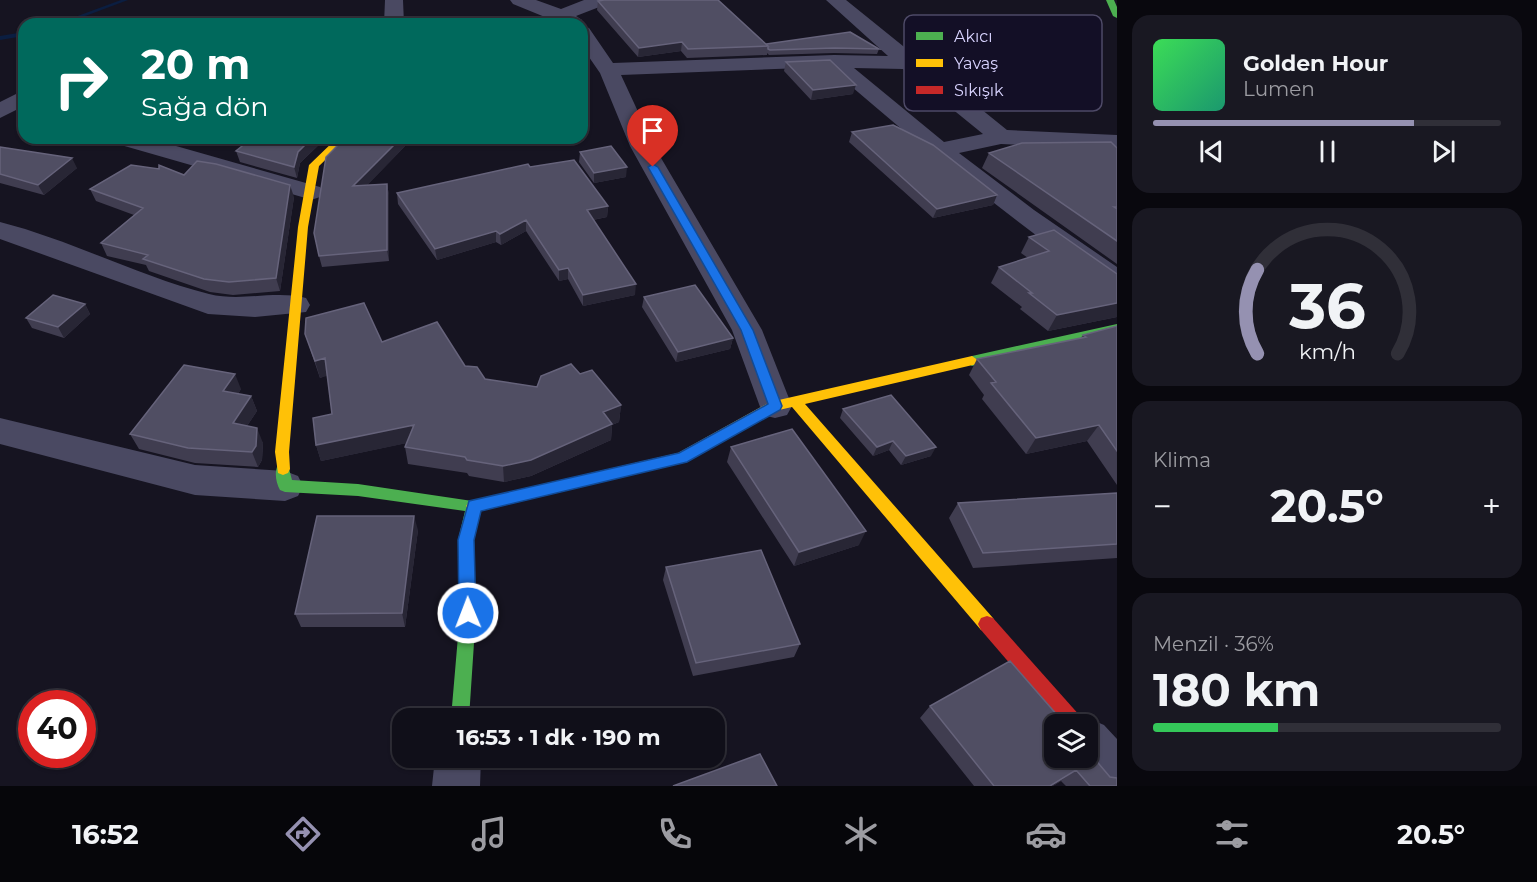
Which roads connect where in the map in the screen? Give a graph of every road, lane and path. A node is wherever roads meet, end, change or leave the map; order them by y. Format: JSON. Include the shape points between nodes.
{"nodes":[{"id":1,"x":394,"y":0,"type":"edge"},
{"id":2,"x":519,"y":0,"type":"edge"},
{"id":3,"x":601,"y":0,"type":"edge"},
{"id":4,"x":836,"y":0,"type":"edge"},
{"id":5,"x":1110,"y":0,"type":"edge"},
{"id":6,"x":1117,"y":16,"type":"edge"},
{"id":7,"x":394,"y":18,"type":"edge"},
{"id":8,"x":563,"y":18,"type":"edge"},
{"id":9,"x":571,"y":18,"type":"edge"},
{"id":10,"x":588,"y":41,"type":"edge"},
{"id":11,"x":904,"y":59,"type":"edge"},
{"id":12,"x":834,"y":62,"type":"junction"},
{"id":13,"x":904,"y":63,"type":"edge"},
{"id":14,"x":607,"y":69,"type":"junction"},
{"id":15,"x":18,"y":100,"type":"edge"},
{"id":16,"x":0,"y":111,"type":"edge"},
{"id":17,"x":969,"y":111,"type":"edge"},
{"id":18,"x":0,"y":119,"type":"edge"},
{"id":19,"x":18,"y":122,"type":"edge"},
{"id":20,"x":1001,"y":137,"type":"junction"},
{"id":21,"x":1117,"y":142,"type":"edge"},
{"id":22,"x":147,"y":144,"type":"edge"},
{"id":23,"x":337,"y":144,"type":"edge"},
{"id":24,"x":941,"y":150,"type":"junction"},
{"id":25,"x":311,"y":192,"type":"junction"},
{"id":26,"x":0,"y":230,"type":"edge"},
{"id":27,"x":1117,"y":281,"type":"edge"},
{"id":28,"x":295,"y":305,"type":"junction"},
{"id":29,"x":1117,"y":328,"type":"edge"},
{"id":30,"x":786,"y":404,"type":"junction"},
{"id":31,"x":0,"y":431,"type":"edge"},
{"id":32,"x":285,"y":486,"type":"junction"},
{"id":33,"x":474,"y":506,"type":"junction"},
{"id":34,"x":461,"y":708,"type":"edge"},
{"id":35,"x":1065,"y":714,"type":"edge"},
{"id":36,"x":1098,"y":753,"type":"edge"},
{"id":37,"x":457,"y":768,"type":"edge"},
{"id":38,"x":1117,"y":775,"type":"edge"},
{"id":39,"x":456,"y":786,"type":"edge"}],
"edges":[{"from":1,"to":7,"type":"street"},
{"from":2,"to":8,"type":"street"},
{"from":3,"to":9,"type":"street"},
{"from":4,"to":11,"type":"street"},
{"from":5,"to":6,"type":"street"},
{"from":10,"to":14,"type":"street"},
{"from":12,"to":13,"type":"street"},
{"from":12,"to":14,"type":"street"},
{"from":12,"to":24,"type":"street"},
{"from":14,"to":30,"type":"street","via":[[648,157]]},
{"from":15,"to":16,"type":"street"},
{"from":17,"to":20,"type":"street"},
{"from":18,"to":19,"type":"street"},
{"from":20,"to":21,"type":"street"},
{"from":20,"to":24,"type":"street"},
{"from":22,"to":25,"type":"street"},
{"from":23,"to":25,"type":"street","via":[[314,165]]},
{"from":24,"to":27,"type":"street"},
{"from":25,"to":28,"type":"street","via":[[303,227]]},
{"from":26,"to":28,"type":"street","via":[[208,304]]},
{"from":28,"to":32,"type":"street","via":[[282,452]]},
{"from":29,"to":30,"type":"street"},
{"from":30,"to":33,"type":"street","via":[[682,458]]},
{"from":30,"to":35,"type":"street"},
{"from":31,"to":32,"type":"street","via":[[195,480]]},
{"from":32,"to":33,"type":"street","via":[[358,490]]},
{"from":33,"to":34,"type":"street","via":[[466,540],[468,613]]},
{"from":36,"to":38,"type":"street"},
{"from":37,"to":39,"type":"street"}]}
